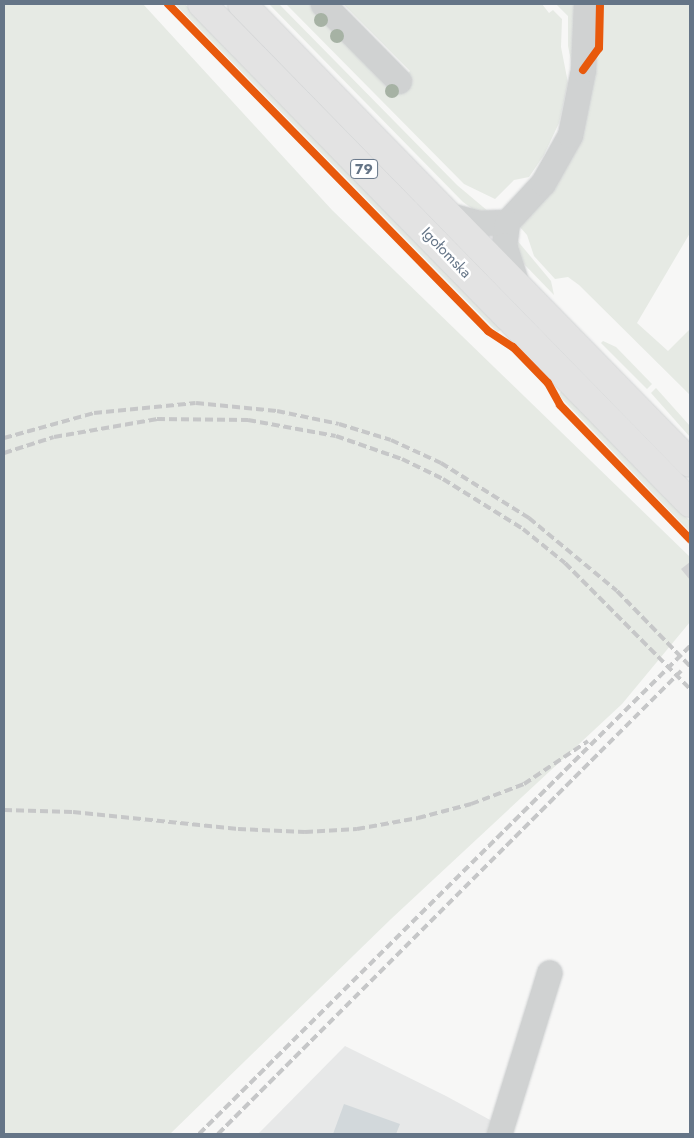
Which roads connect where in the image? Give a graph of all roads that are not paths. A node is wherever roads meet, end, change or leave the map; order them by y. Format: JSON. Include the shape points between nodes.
{"nodes":[{"id":1,"x":202,"y":4,"type":"edge"},
{"id":2,"x":242,"y":4,"type":"edge"},
{"id":3,"x":323,"y":4,"type":"edge"},
{"id":4,"x":586,"y":4,"type":"edge"},
{"id":5,"x":399,"y":81,"type":"dead end"},
{"id":6,"x":449,"y":215,"type":"junction"},
{"id":7,"x":508,"y":222,"type":"junction"},
{"id":8,"x":516,"y":283,"type":"junction"},
{"id":9,"x":690,"y":463,"type":"edge"},
{"id":10,"x":690,"y":503,"type":"edge"},
{"id":11,"x":549,"y":973,"type":"dead end"},
{"id":12,"x":500,"y":1134,"type":"edge"}],
"edges":[{"from":1,"to":10,"type":"main road","name":"Igołomska","number":"79"},
{"from":2,"to":6,"type":"main road","name":"Igołomska","number":"79"},
{"from":3,"to":5,"type":"lane"},
{"from":4,"to":7,"type":"lane","via":[[583,70],[570,135],[543,183]]},
{"from":6,"to":7,"type":"lane","via":[[478,223]]},
{"from":6,"to":8,"type":"main road","name":"Igołomska","number":"79"},
{"from":7,"to":8,"type":"lane","via":[[504,245]]},
{"from":8,"to":9,"type":"main road","name":"Igołomska","number":"79"},
{"from":11,"to":12,"type":"lane"}]}
